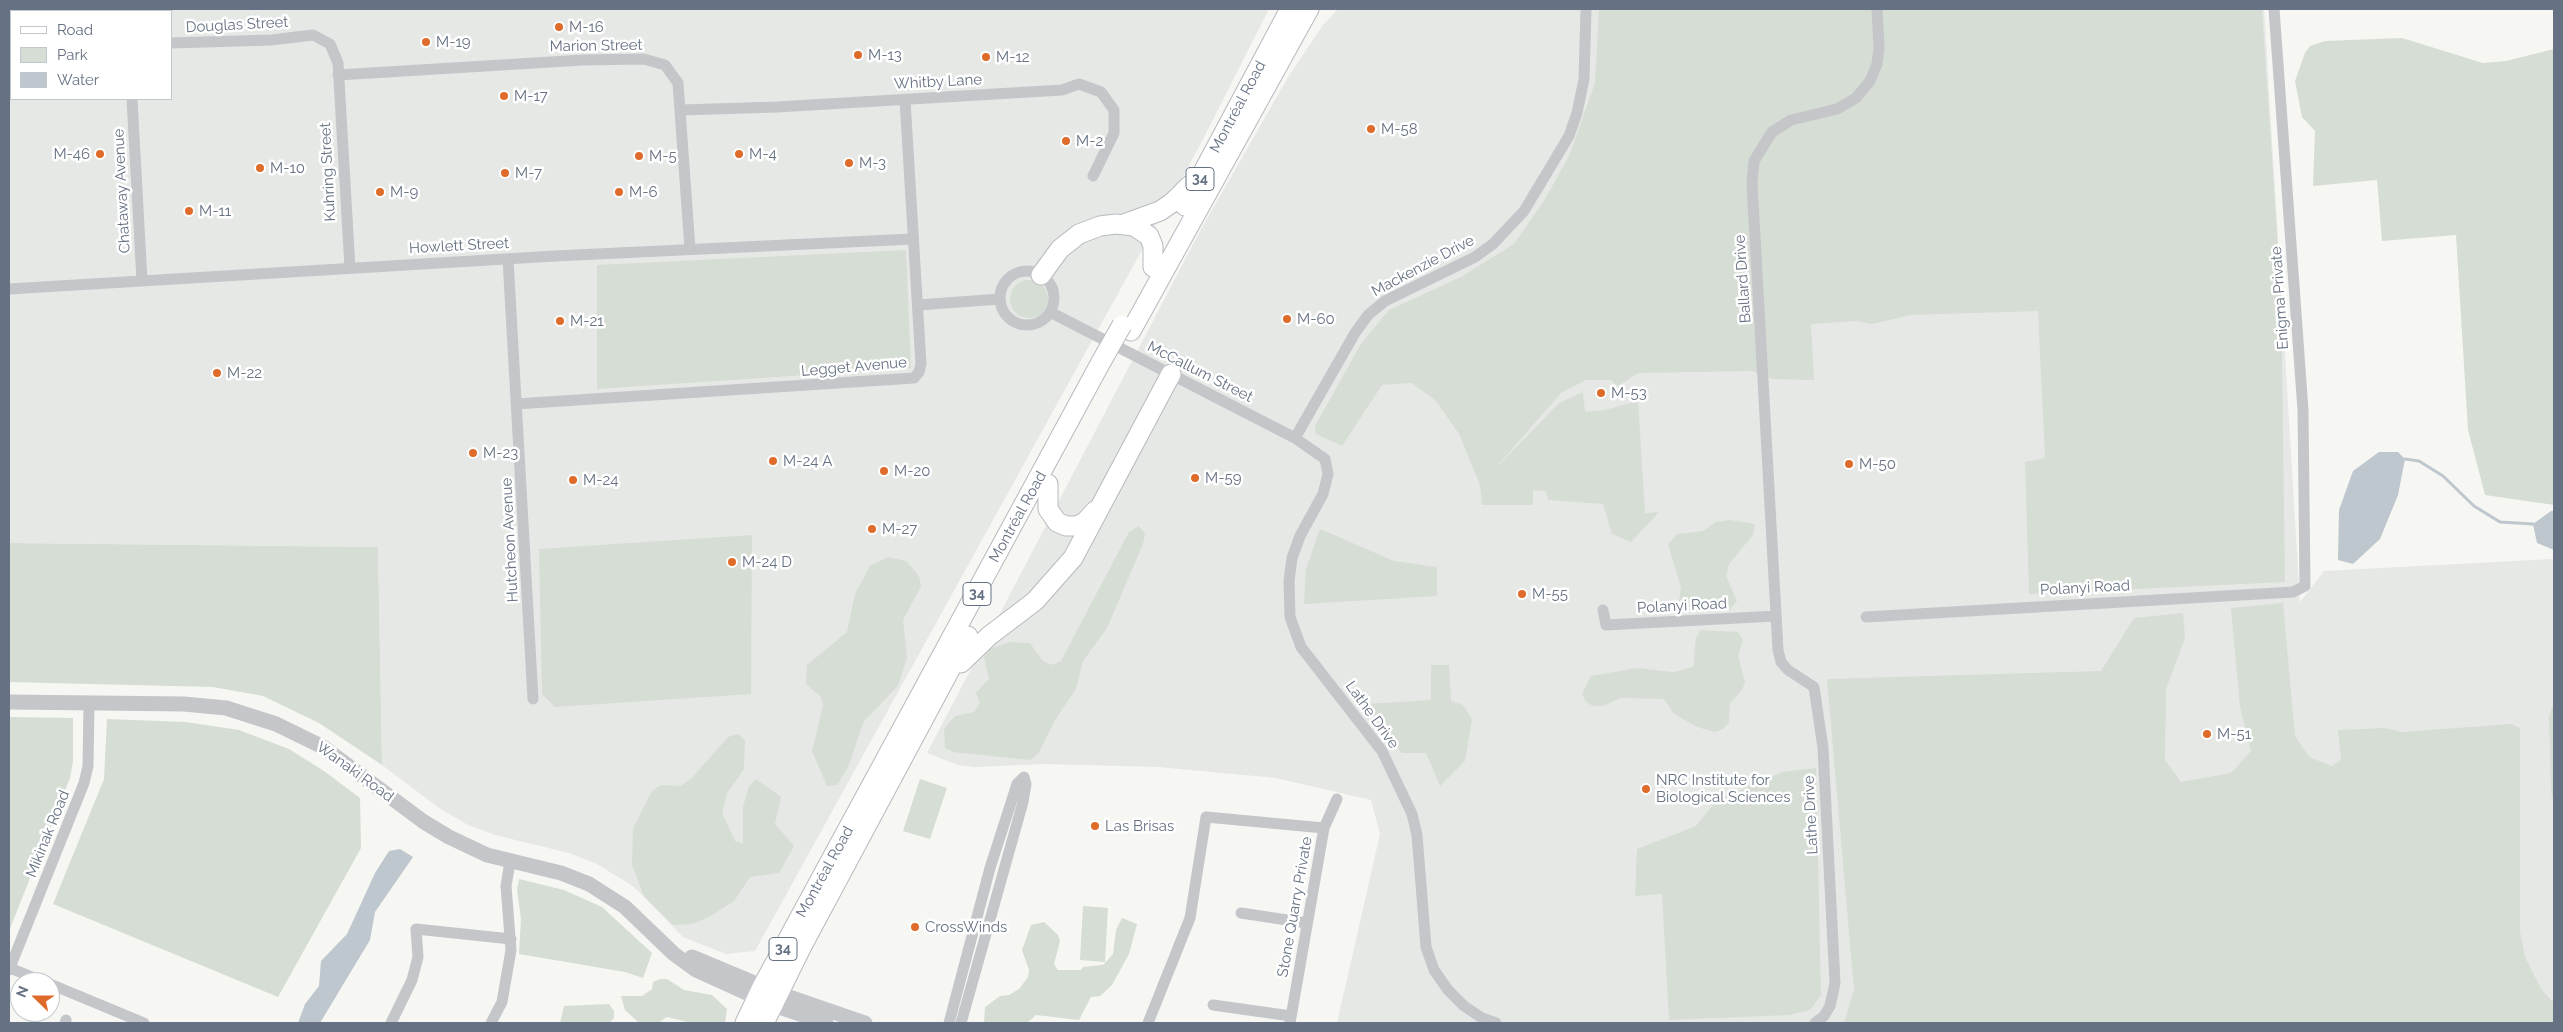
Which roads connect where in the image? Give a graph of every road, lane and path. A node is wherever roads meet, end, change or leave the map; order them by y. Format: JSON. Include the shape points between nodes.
{"nodes":[{"id":1,"x":1281,"y":9,"type":"edge"},
{"id":2,"x":1290,"y":9,"type":"edge"},
{"id":3,"x":1309,"y":9,"type":"edge"},
{"id":4,"x":1317,"y":9,"type":"edge"},
{"id":5,"x":1586,"y":9,"type":"edge"},
{"id":6,"x":1877,"y":9,"type":"edge"},
{"id":7,"x":2274,"y":9,"type":"edge"},
{"id":8,"x":1282,"y":40,"type":"junction"},
{"id":9,"x":172,"y":43,"type":"edge"},
{"id":10,"x":338,"y":75,"type":"junction"},
{"id":11,"x":132,"y":100,"type":"edge"},
{"id":12,"x":905,"y":100,"type":"junction"},
{"id":13,"x":681,"y":110,"type":"junction"},
{"id":14,"x":1207,"y":165,"type":"junction"},
{"id":15,"x":1093,"y":176,"type":"dead end"},
{"id":16,"x":1124,"y":224,"type":"junction"},
{"id":17,"x":912,"y":239,"type":"junction"},
{"id":18,"x":690,"y":249,"type":"junction"},
{"id":19,"x":508,"y":259,"type":"junction"},
{"id":20,"x":1153,"y":267,"type":"junction"},
{"id":21,"x":350,"y":268,"type":"junction"},
{"id":22,"x":1041,"y":275,"type":"junction"},
{"id":23,"x":142,"y":281,"type":"junction"},
{"id":24,"x":9,"y":289,"type":"edge"},
{"id":25,"x":1000,"y":299,"type":"junction"},
{"id":26,"x":918,"y":306,"type":"junction"},
{"id":27,"x":1050,"y":312,"type":"junction"},
{"id":28,"x":1127,"y":328,"type":"junction"},
{"id":29,"x":1106,"y":365,"type":"junction"},
{"id":30,"x":1171,"y":374,"type":"junction"},
{"id":31,"x":516,"y":404,"type":"junction"},
{"id":32,"x":1295,"y":438,"type":"junction"},
{"id":33,"x":1328,"y":468,"type":"joint"},
{"id":34,"x":1048,"y":484,"type":"junction"},
{"id":35,"x":1100,"y":505,"type":"junction"},
{"id":36,"x":2305,"y":586,"type":"joint"},
{"id":37,"x":1603,"y":610,"type":"dead end"},
{"id":38,"x":1776,"y":616,"type":"junction"},
{"id":39,"x":1866,"y":617,"type":"dead end"},
{"id":40,"x":942,"y":685,"type":"junction"},
{"id":41,"x":533,"y":699,"type":"dead end"},
{"id":42,"x":9,"y":702,"type":"edge"},
{"id":43,"x":89,"y":704,"type":"junction"},
{"id":44,"x":1337,"y":798,"type":"dead end"},
{"id":45,"x":1324,"y":828,"type":"junction"},
{"id":46,"x":510,"y":862,"type":"junction"},
{"id":47,"x":1241,"y":913,"type":"dead end"},
{"id":48,"x":1307,"y":923,"type":"junction"},
{"id":49,"x":511,"y":939,"type":"junction"},
{"id":50,"x":9,"y":969,"type":"edge"},
{"id":51,"x":60,"y":988,"type":"edge"},
{"id":52,"x":767,"y":996,"type":"junction"},
{"id":53,"x":1213,"y":1005,"type":"dead end"},
{"id":54,"x":1290,"y":1020,"type":"edge"},
{"id":55,"x":144,"y":1023,"type":"edge"},
{"id":56,"x":391,"y":1023,"type":"edge"},
{"id":57,"x":491,"y":1023,"type":"edge"},
{"id":58,"x":745,"y":1023,"type":"edge"},
{"id":59,"x":764,"y":1023,"type":"edge"},
{"id":60,"x":826,"y":1023,"type":"edge"},
{"id":61,"x":865,"y":1023,"type":"edge"},
{"id":62,"x":950,"y":1023,"type":"edge"},
{"id":63,"x":961,"y":1023,"type":"edge"},
{"id":64,"x":1148,"y":1023,"type":"edge"},
{"id":65,"x":1496,"y":1023,"type":"edge"},
{"id":66,"x":1815,"y":1023,"type":"edge"}],
"edges":[{"from":1,"to":8,"type":"main road"},
{"from":2,"to":8,"type":"main road","name":"Montréal Road","number":"34"},
{"from":3,"to":8,"type":"main road","name":"Montréal Road","number":"34"},
{"from":4,"to":8,"type":"main road"},
{"from":5,"to":32,"type":"street","name":"Mackenzie Drive","via":[[1584,79],[1577,113],[1569,136],[1524,211],[1493,244],[1475,257],[1385,301],[1368,315]]},
{"from":6,"to":38,"type":"street","name":"Ballard Drive","via":[[1877,64],[1870,82],[1856,98],[1838,109],[1791,120],[1772,132],[1754,160],[1753,210]]},
{"from":7,"to":36,"type":"street","name":"Enigma Private","via":[[2303,402]]},
{"from":8,"to":14,"type":"main road","name":"Montréal Road","number":"34"},
{"from":8,"to":28,"type":"main road","name":"Montréal Road","number":"34"},
{"from":9,"to":10,"type":"street","name":"Douglas Street","via":[[271,40],[313,35],[330,44],[338,64]]},
{"from":10,"to":13,"type":"street","name":"Marion Street","via":[[644,59],[665,65],[670,71],[678,83]]},
{"from":10,"to":21,"type":"street","name":"Kuhring Street"},
{"from":11,"to":23,"type":"street","name":"Chataway Avenue"},
{"from":12,"to":13,"type":"street","name":"Whitby Lane"},
{"from":12,"to":15,"type":"street","name":"Whitby Lane","via":[[1062,90],[1079,84],[1101,92],[1114,110],[1114,133]]},
{"from":12,"to":17,"type":"street","name":"Legget Avenue"},
{"from":13,"to":18,"type":"street","name":"Marion Street"},
{"from":14,"to":16,"type":"main road","via":[[1166,207]]},
{"from":14,"to":20,"type":"main road","name":"Montréal Road","number":"34"},
{"from":16,"to":20,"type":"main road","via":[[1149,236],[1153,246]]},
{"from":16,"to":22,"type":"main road","via":[[1100,226],[1079,234],[1060,249]]},
{"from":17,"to":18,"type":"street","name":"Howlett Street"},
{"from":17,"to":26,"type":"street","name":"Legget Avenue"},
{"from":18,"to":19,"type":"street","name":"Howlett Street"},
{"from":19,"to":21,"type":"street","name":"Howlett Street"},
{"from":19,"to":31,"type":"street","name":"Hutcheon Avenue"},
{"from":20,"to":28,"type":"main road","name":"Montréal Road","number":"34"},
{"from":21,"to":23,"type":"street","name":"Howlett Street"},
{"from":22,"to":25,"type":"street","via":[[1025,271],[1011,276],[1003,286]]},
{"from":22,"to":27,"type":"street","via":[[1052,289]]},
{"from":23,"to":24,"type":"street","name":"Howlett Street"},
{"from":25,"to":26,"type":"street"},
{"from":25,"to":27,"type":"street","via":[[1007,316],[1020,324],[1034,324]]},
{"from":26,"to":31,"type":"street","name":"Legget Avenue","via":[[921,364],[914,378],[906,380]]},
{"from":27,"to":30,"type":"street","name":"McCallum Street"},
{"from":28,"to":29,"type":"main road","name":"Montréal Road","number":"34"},
{"from":29,"to":34,"type":"main road","name":"Montréal Road","number":"34"},
{"from":29,"to":52,"type":"main road","name":"Montréal Road","number":"34"},
{"from":30,"to":32,"type":"street","name":"McCallum Street"},
{"from":30,"to":35,"type":"main road"},
{"from":31,"to":41,"type":"street","name":"Hutcheon Avenue"},
{"from":32,"to":33,"type":"street","name":"McCallum Street","via":[[1321,454]]},
{"from":33,"to":65,"type":"street","name":"Lathe Drive","via":[[1323,494],[1292,558],[1290,617],[1301,647],[1382,751],[1412,814],[1417,835],[1426,947],[1434,970],[1464,1006]]},
{"from":34,"to":35,"type":"main road","via":[[1048,509],[1052,519],[1062,525],[1081,525]]},
{"from":34,"to":40,"type":"main road","name":"Montréal Road","number":"34"},
{"from":35,"to":40,"type":"main road","via":[[1084,540],[1060,575],[1036,601],[981,642]]},
{"from":36,"to":39,"type":"street","name":"Polanyi Road","via":[[2293,592]]},
{"from":37,"to":38,"type":"street","name":"Polanyi Road","via":[[1606,625]]},
{"from":38,"to":66,"type":"street","name":"Lathe Drive","via":[[1781,662],[1803,682],[1814,687],[1823,748],[1835,983],[1830,1006]]},
{"from":40,"to":52,"type":"main road","name":"Montréal Road","number":"34"},
{"from":42,"to":43,"type":"street","name":"Wanaki Road"},
{"from":43,"to":46,"type":"street","name":"Wanaki Road","via":[[211,706],[276,724],[323,747],[449,838]]},
{"from":43,"to":50,"type":"street","name":"Mikinak Road","via":[[88,766],[84,783]]},
{"from":44,"to":45,"type":"street","name":"Stone Quarry Private"},
{"from":45,"to":48,"type":"street","name":"Stone Quarry Private"},
{"from":45,"to":64,"type":"street","via":[[1206,817],[1190,918]]},
{"from":46,"to":49,"type":"street","via":[[506,886]]},
{"from":46,"to":52,"type":"street","name":"Wanaki Road","via":[[561,873],[602,890],[625,906],[668,946]]},
{"from":47,"to":48,"type":"street"},
{"from":48,"to":54,"type":"street","name":"Stone Quarry Private"},
{"from":49,"to":56,"type":"street","via":[[416,930],[418,957],[412,980]]},
{"from":49,"to":57,"type":"street","via":[[502,1002]]},
{"from":51,"to":55,"type":"street"},
{"from":52,"to":58,"type":"main road","name":"Montréal Road","number":"34"},
{"from":52,"to":59,"type":"main road","name":"Montréal Road","number":"34"},
{"from":52,"to":60,"type":"street"},
{"from":52,"to":61,"type":"street"},
{"from":53,"to":54,"type":"street"},
{"from":62,"to":63,"type":"street","via":[[995,854],[1017,784],[1024,778],[1023,802]]}]}
